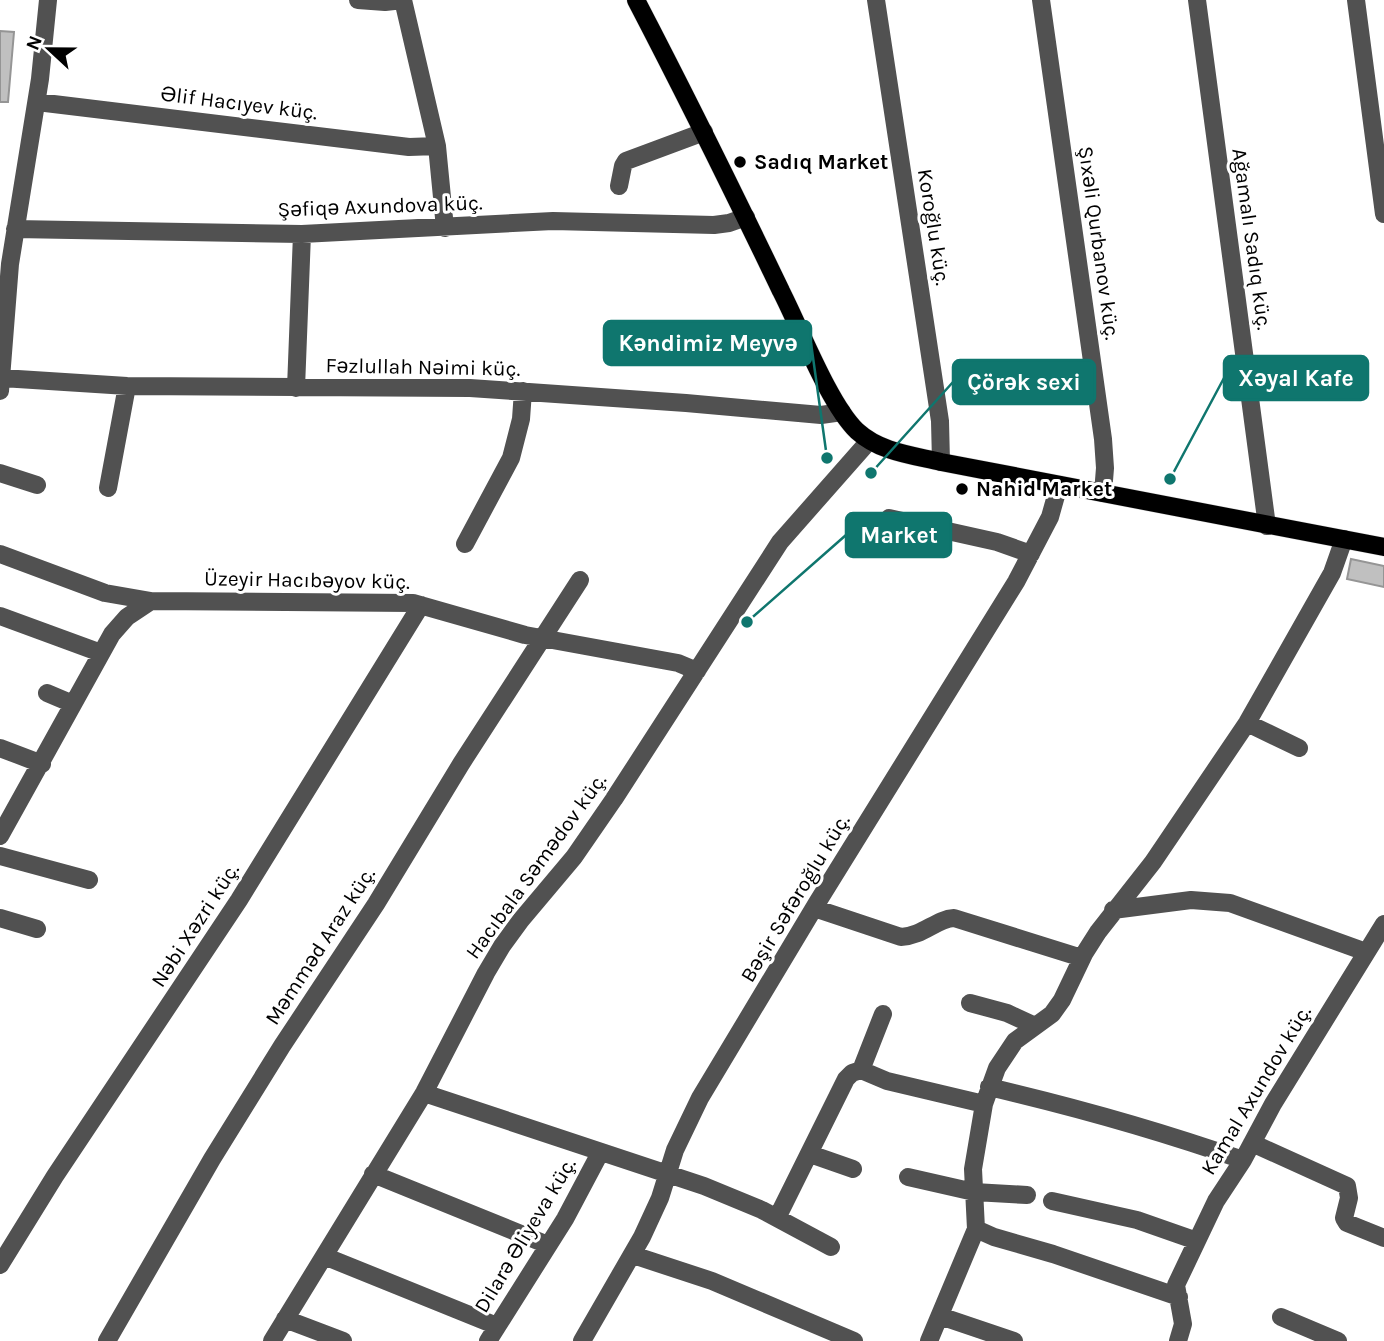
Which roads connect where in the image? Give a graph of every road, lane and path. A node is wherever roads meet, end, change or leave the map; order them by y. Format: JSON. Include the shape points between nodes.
{"nodes":[{"id":1,"x":48,"y":0,"type":"edge"},
{"id":2,"x":358,"y":0,"type":"edge"},
{"id":3,"x":403,"y":0,"type":"edge"},
{"id":4,"x":636,"y":0,"type":"edge"},
{"id":5,"x":876,"y":0,"type":"edge"},
{"id":6,"x":1041,"y":0,"type":"edge"},
{"id":7,"x":1197,"y":0,"type":"edge"},
{"id":8,"x":1356,"y":0,"type":"edge"},
{"id":9,"x":37,"y":102,"type":"junction"},
{"id":10,"x":704,"y":132,"type":"junction"},
{"id":11,"x":437,"y":146,"type":"junction"},
{"id":12,"x":620,"y":186,"type":"dead end"},
{"id":13,"x":1384,"y":214,"type":"edge"},
{"id":14,"x":746,"y":217,"type":"junction"},
{"id":15,"x":445,"y":228,"type":"junction"},
{"id":16,"x":15,"y":229,"type":"junction"},
{"id":17,"x":302,"y":234,"type":"junction"},
{"id":18,"x":1,"y":384,"type":"edge"},
{"id":19,"x":127,"y":386,"type":"junction"},
{"id":20,"x":296,"y":388,"type":"junction"},
{"id":21,"x":523,"y":391,"type":"junction"},
{"id":22,"x":842,"y":412,"type":"junction"},
{"id":23,"x":869,"y":440,"type":"junction"},
{"id":24,"x":941,"y":462,"type":"junction"},
{"id":25,"x":0,"y":473,"type":"edge"},
{"id":26,"x":37,"y":485,"type":"dead end"},
{"id":27,"x":1059,"y":485,"type":"junction"},
{"id":28,"x":108,"y":488,"type":"dead end"},
{"id":29,"x":1103,"y":493,"type":"junction"},
{"id":30,"x":889,"y":518,"type":"dead end"},
{"id":31,"x":1267,"y":526,"type":"junction"},
{"id":32,"x":1344,"y":539,"type":"junction"},
{"id":33,"x":465,"y":544,"type":"dead end"},
{"id":34,"x":1384,"y":547,"type":"edge"},
{"id":35,"x":0,"y":554,"type":"edge"},
{"id":36,"x":1031,"y":554,"type":"junction"},
{"id":37,"x":580,"y":580,"type":"dead end"},
{"id":38,"x":151,"y":601,"type":"junction"},
{"id":39,"x":421,"y":605,"type":"junction"},
{"id":40,"x":0,"y":616,"type":"edge"},
{"id":41,"x":542,"y":639,"type":"junction"},
{"id":42,"x":101,"y":653,"type":"junction"},
{"id":43,"x":697,"y":671,"type":"junction"},
{"id":44,"x":47,"y":693,"type":"dead end"},
{"id":45,"x":73,"y":704,"type":"junction"},
{"id":46,"x":1247,"y":723,"type":"junction"},
{"id":47,"x":0,"y":748,"type":"edge"},
{"id":48,"x":1299,"y":748,"type":"dead end"},
{"id":49,"x":42,"y":764,"type":"junction"},
{"id":50,"x":0,"y":836,"type":"edge"},
{"id":51,"x":0,"y":856,"type":"edge"},
{"id":52,"x":89,"y":880,"type":"dead end"},
{"id":53,"x":814,"y":908,"type":"junction"},
{"id":54,"x":1114,"y":910,"type":"junction"},
{"id":55,"x":0,"y":918,"type":"edge"},
{"id":56,"x":1384,"y":924,"type":"edge"},
{"id":57,"x":37,"y":929,"type":"dead end"},
{"id":58,"x":1366,"y":952,"type":"junction"},
{"id":59,"x":1082,"y":958,"type":"junction"},
{"id":60,"x":970,"y":1003,"type":"dead end"},
{"id":61,"x":883,"y":1013,"type":"dead end"},
{"id":62,"x":1035,"y":1026,"type":"junction"},
{"id":63,"x":861,"y":1070,"type":"junction"},
{"id":64,"x":424,"y":1093,"type":"junction"},
{"id":65,"x":986,"y":1096,"type":"junction"},
{"id":66,"x":1252,"y":1143,"type":"junction"},
{"id":67,"x":600,"y":1153,"type":"junction"},
{"id":68,"x":810,"y":1154,"type":"junction"},
{"id":69,"x":1243,"y":1160,"type":"junction"},
{"id":70,"x":853,"y":1168,"type":"dead end"},
{"id":71,"x":373,"y":1174,"type":"junction"},
{"id":72,"x":667,"y":1174,"type":"junction"},
{"id":73,"x":908,"y":1177,"type":"dead end"},
{"id":74,"x":974,"y":1192,"type":"junction"},
{"id":75,"x":1027,"y":1195,"type":"dead end"},
{"id":76,"x":1052,"y":1201,"type":"dead end"},
{"id":77,"x":777,"y":1218,"type":"junction"},
{"id":78,"x":976,"y":1229,"type":"junction"},
{"id":79,"x":1384,"y":1238,"type":"edge"},
{"id":80,"x":1197,"y":1241,"type":"junction"},
{"id":81,"x":548,"y":1245,"type":"junction"},
{"id":82,"x":831,"y":1247,"type":"dead end"},
{"id":83,"x":633,"y":1255,"type":"junction"},
{"id":84,"x":324,"y":1256,"type":"junction"},
{"id":85,"x":0,"y":1265,"type":"edge"},
{"id":86,"x":1177,"y":1291,"type":"junction"},
{"id":87,"x":940,"y":1316,"type":"junction"},
{"id":88,"x":1281,"y":1317,"type":"dead end"},
{"id":89,"x":285,"y":1319,"type":"junction"},
{"id":90,"x":492,"y":1333,"type":"edge"},
{"id":91,"x":107,"y":1341,"type":"edge"},
{"id":92,"x":272,"y":1341,"type":"edge"},
{"id":93,"x":343,"y":1341,"type":"edge"},
{"id":94,"x":582,"y":1341,"type":"edge"},
{"id":95,"x":854,"y":1341,"type":"edge"},
{"id":96,"x":929,"y":1341,"type":"edge"},
{"id":97,"x":1014,"y":1341,"type":"edge"},
{"id":98,"x":1178,"y":1341,"type":"edge"},
{"id":99,"x":1338,"y":1341,"type":"edge"}],
"edges":[{"from":1,"to":9,"type":"street"},
{"from":2,"to":3,"type":"street"},
{"from":3,"to":11,"type":"street"},
{"from":4,"to":10,"type":"main road"},
{"from":5,"to":24,"type":"street","name":"Koroğlu küç.","via":[[940,421]]},
{"from":6,"to":29,"type":"street","name":"Şıxəli Qurbanov küç.","via":[[1104,439]]},
{"from":7,"to":31,"type":"street","name":"Ağamalı Sadıq küç."},
{"from":8,"to":13,"type":"street"},
{"from":9,"to":11,"type":"street","name":"Əlif Hacıyev küç.","via":[[409,147]]},
{"from":9,"to":16,"type":"street"},
{"from":10,"to":12,"type":"street","via":[[626,161]]},
{"from":10,"to":14,"type":"main road"},
{"from":11,"to":15,"type":"street"},
{"from":14,"to":15,"type":"street","name":"Şəfiqə Axundova küç.","via":[[714,225],[554,221]]},
{"from":14,"to":22,"type":"main road"},
{"from":15,"to":17,"type":"street","name":"Şəfiqə Axundova küç."},
{"from":16,"to":17,"type":"street","name":"Şəfiqə Axundova küç."},
{"from":16,"to":18,"type":"street"},
{"from":17,"to":20,"type":"street"},
{"from":18,"to":19,"type":"street","name":"Fəzlullah Nəimi küç."},
{"from":19,"to":20,"type":"street","name":"Fəzlullah Nəimi küç."},
{"from":19,"to":28,"type":"street"},
{"from":20,"to":21,"type":"street","name":"Fəzlullah Nəimi küç."},
{"from":21,"to":22,"type":"street","name":"Fəzlullah Nəimi küç.","via":[[821,415]]},
{"from":21,"to":33,"type":"street","via":[[511,458]]},
{"from":22,"to":23,"type":"main road"},
{"from":23,"to":24,"type":"main road","via":[[896,452]]},
{"from":23,"to":43,"type":"street","name":"Hacıbala Səmədov küç.","via":[[780,542]]},
{"from":24,"to":27,"type":"main road"},
{"from":25,"to":26,"type":"street"},
{"from":27,"to":29,"type":"main road"},
{"from":27,"to":36,"type":"street","name":"Bəşir Səfəroğlu küç.","via":[[1050,517]]},
{"from":29,"to":31,"type":"main road"},
{"from":30,"to":36,"type":"street"},
{"from":31,"to":32,"type":"main road"},
{"from":32,"to":34,"type":"main road"},
{"from":32,"to":46,"type":"street","via":[[1332,573]]},
{"from":35,"to":38,"type":"street","name":"Üzeyir Hacıbəyov küç.","via":[[105,593]]},
{"from":36,"to":53,"type":"street","name":"Bəşir Səfəroğlu küç."},
{"from":37,"to":41,"type":"street","name":"Məmməd Araz küç."},
{"from":38,"to":39,"type":"street","name":"Üzeyir Hacıbəyov küç."},
{"from":38,"to":42,"type":"street","via":[[127,617]]},
{"from":39,"to":41,"type":"street","name":"Üzeyir Hacıbəyov küç."},
{"from":39,"to":85,"type":"street","name":"Nəbi Xəzri küç.","via":[[239,900]]},
{"from":40,"to":42,"type":"street"},
{"from":41,"to":43,"type":"street","name":"Üzeyir Hacıbəyov küç.","via":[[678,663]]},
{"from":41,"to":91,"type":"street","name":"Məmməd Araz küç.","via":[[282,1046]]},
{"from":42,"to":45,"type":"street"},
{"from":43,"to":64,"type":"street","name":"Hacıbala Səmədov küç.","via":[[580,847],[502,946]]},
{"from":44,"to":45,"type":"street"},
{"from":45,"to":49,"type":"street"},
{"from":46,"to":48,"type":"street"},
{"from":46,"to":54,"type":"street","via":[[1153,862]]},
{"from":47,"to":49,"type":"street"},
{"from":49,"to":50,"type":"street"},
{"from":51,"to":52,"type":"street"},
{"from":53,"to":59,"type":"street","via":[[901,937],[954,918]]},
{"from":53,"to":72,"type":"street","name":"Bəşir Səfəroğlu küç.","via":[[700,1098]]},
{"from":54,"to":58,"type":"street","via":[[1191,900],[1230,903]]},
{"from":54,"to":59,"type":"street"},
{"from":55,"to":57,"type":"street"},
{"from":56,"to":58,"type":"street","name":"Kamal Axundov küç."},
{"from":58,"to":66,"type":"street","name":"Kamal Axundov küç."},
{"from":59,"to":62,"type":"street","via":[[1062,1000]]},
{"from":60,"to":62,"type":"street"},
{"from":61,"to":63,"type":"street"},
{"from":62,"to":65,"type":"street","via":[[1015,1041]]},
{"from":63,"to":65,"type":"street","via":[[887,1081]]},
{"from":63,"to":68,"type":"street","via":[[846,1079]]},
{"from":64,"to":67,"type":"street"},
{"from":64,"to":71,"type":"street","name":"Hacıbala Səmədov küç."},
{"from":65,"to":69,"type":"street","via":[[1075,1107]]},
{"from":65,"to":74,"type":"street","via":[[973,1169]]},
{"from":66,"to":69,"type":"street","name":"Kamal Axundov küç."},
{"from":66,"to":79,"type":"street","via":[[1347,1186],[1347,1223]]},
{"from":67,"to":72,"type":"street"},
{"from":67,"to":81,"type":"street","name":"Dilarə Əliyeva küç."},
{"from":68,"to":70,"type":"street"},
{"from":68,"to":77,"type":"street"},
{"from":69,"to":80,"type":"street","name":"Kamal Axundov küç."},
{"from":71,"to":81,"type":"street"},
{"from":71,"to":84,"type":"street","name":"Hacıbala Səmədov küç."},
{"from":72,"to":77,"type":"street"},
{"from":72,"to":83,"type":"street","name":"Bəşir Səfəroğlu küç."},
{"from":73,"to":74,"type":"street"},
{"from":74,"to":75,"type":"street"},
{"from":74,"to":78,"type":"street"},
{"from":76,"to":80,"type":"street","via":[[1137,1220]]},
{"from":77,"to":82,"type":"street"},
{"from":78,"to":86,"type":"street"},
{"from":78,"to":87,"type":"street"},
{"from":80,"to":86,"type":"street","name":"Kamal Axundov küç."},
{"from":81,"to":90,"type":"street","name":"Dilarə Əliyeva küç."},
{"from":83,"to":94,"type":"street","name":"Bəşir Səfəroğlu küç."},
{"from":83,"to":95,"type":"street","via":[[712,1281]]},
{"from":84,"to":89,"type":"street","name":"Hacıbala Səmədov küç."},
{"from":84,"to":90,"type":"street"},
{"from":86,"to":98,"type":"street","via":[[1183,1324]]},
{"from":87,"to":96,"type":"street"},
{"from":87,"to":97,"type":"street"},
{"from":88,"to":99,"type":"street"},
{"from":89,"to":92,"type":"street","name":"Hacıbala Səmədov küç."},
{"from":89,"to":93,"type":"street"}]}
